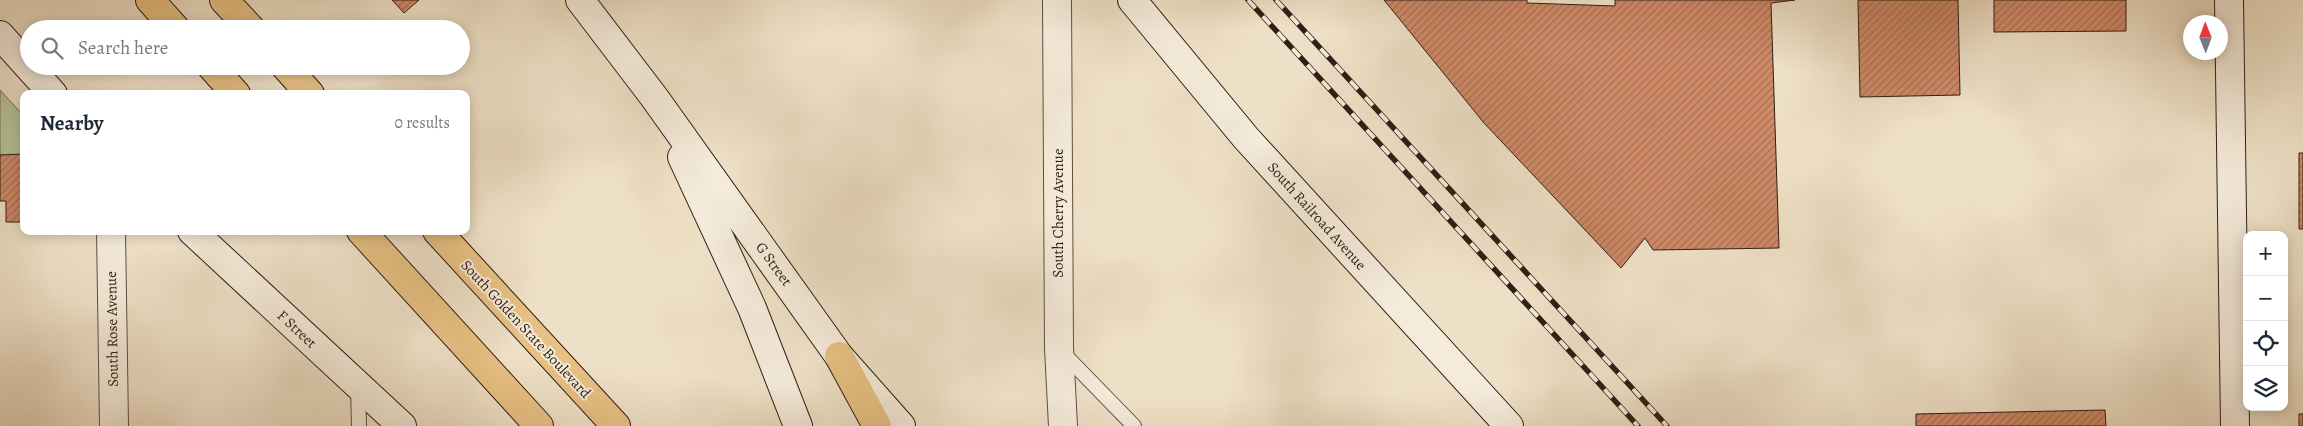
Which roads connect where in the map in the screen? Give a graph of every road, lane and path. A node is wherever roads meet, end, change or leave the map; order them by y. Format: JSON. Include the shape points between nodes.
{"nodes":[{"id":1,"x":150,"y":0,"type":"edge"},
{"id":2,"x":224,"y":0,"type":"edge"},
{"id":3,"x":580,"y":0,"type":"edge"},
{"id":4,"x":1058,"y":0,"type":"edge"},
{"id":5,"x":1132,"y":0,"type":"edge"},
{"id":6,"x":2229,"y":0,"type":"edge"},
{"id":7,"x":168,"y":20,"type":"edge"},
{"id":8,"x":243,"y":20,"type":"edge"},
{"id":9,"x":0,"y":35,"type":"edge"},
{"id":10,"x":20,"y":57,"type":"edge"},
{"id":11,"x":37,"y":75,"type":"edge"},
{"id":12,"x":219,"y":75,"type":"edge"},
{"id":13,"x":293,"y":75,"type":"edge"},
{"id":14,"x":50,"y":90,"type":"edge"},
{"id":15,"x":232,"y":90,"type":"edge"},
{"id":16,"x":306,"y":90,"type":"edge"},
{"id":17,"x":654,"y":97,"type":"junction"},
{"id":18,"x":111,"y":235,"type":"edge"},
{"id":19,"x":196,"y":235,"type":"edge"},
{"id":20,"x":365,"y":235,"type":"edge"},
{"id":21,"x":441,"y":235,"type":"edge"},
{"id":22,"x":1059,"y":348,"type":"junction"},
{"id":23,"x":839,"y":356,"type":"junction"},
{"id":24,"x":358,"y":386,"type":"junction"},
{"id":25,"x":114,"y":426,"type":"edge"},
{"id":26,"x":359,"y":426,"type":"edge"},
{"id":27,"x":402,"y":426,"type":"edge"},
{"id":28,"x":539,"y":426,"type":"edge"},
{"id":29,"x":616,"y":426,"type":"edge"},
{"id":30,"x":798,"y":426,"type":"edge"},
{"id":31,"x":877,"y":426,"type":"edge"},
{"id":32,"x":901,"y":426,"type":"edge"},
{"id":33,"x":1063,"y":426,"type":"edge"},
{"id":34,"x":1134,"y":426,"type":"edge"},
{"id":35,"x":1509,"y":426,"type":"edge"},
{"id":36,"x":2235,"y":426,"type":"edge"}],
"edges":[{"from":1,"to":7,"type":"highway"},
{"from":2,"to":8,"type":"highway"},
{"from":3,"to":17,"type":"street","name":"G Street"},
{"from":4,"to":22,"type":"street","name":"South Cherry Avenue"},
{"from":5,"to":35,"type":"street","name":"South Railroad Avenue","via":[[1246,138]]},
{"from":6,"to":36,"type":"street"},
{"from":9,"to":10,"type":"street"},
{"from":11,"to":14,"type":"street"},
{"from":12,"to":15,"type":"highway"},
{"from":13,"to":16,"type":"highway"},
{"from":17,"to":23,"type":"street","name":"G Street"},
{"from":17,"to":30,"type":"street","name":"G Street","via":[[752,308]]},
{"from":18,"to":25,"type":"street","name":"South Rose Avenue"},
{"from":19,"to":24,"type":"street","name":"F Street"},
{"from":20,"to":28,"type":"highway"},
{"from":21,"to":29,"type":"highway","name":"South Golden State Boulevard"},
{"from":22,"to":33,"type":"street","name":"South Cherry Avenue"},
{"from":22,"to":34,"type":"lane"},
{"from":23,"to":31,"type":"highway"},
{"from":23,"to":32,"type":"street","name":"G Street"},
{"from":24,"to":26,"type":"lane"},
{"from":24,"to":27,"type":"street","name":"F Street"}]}
